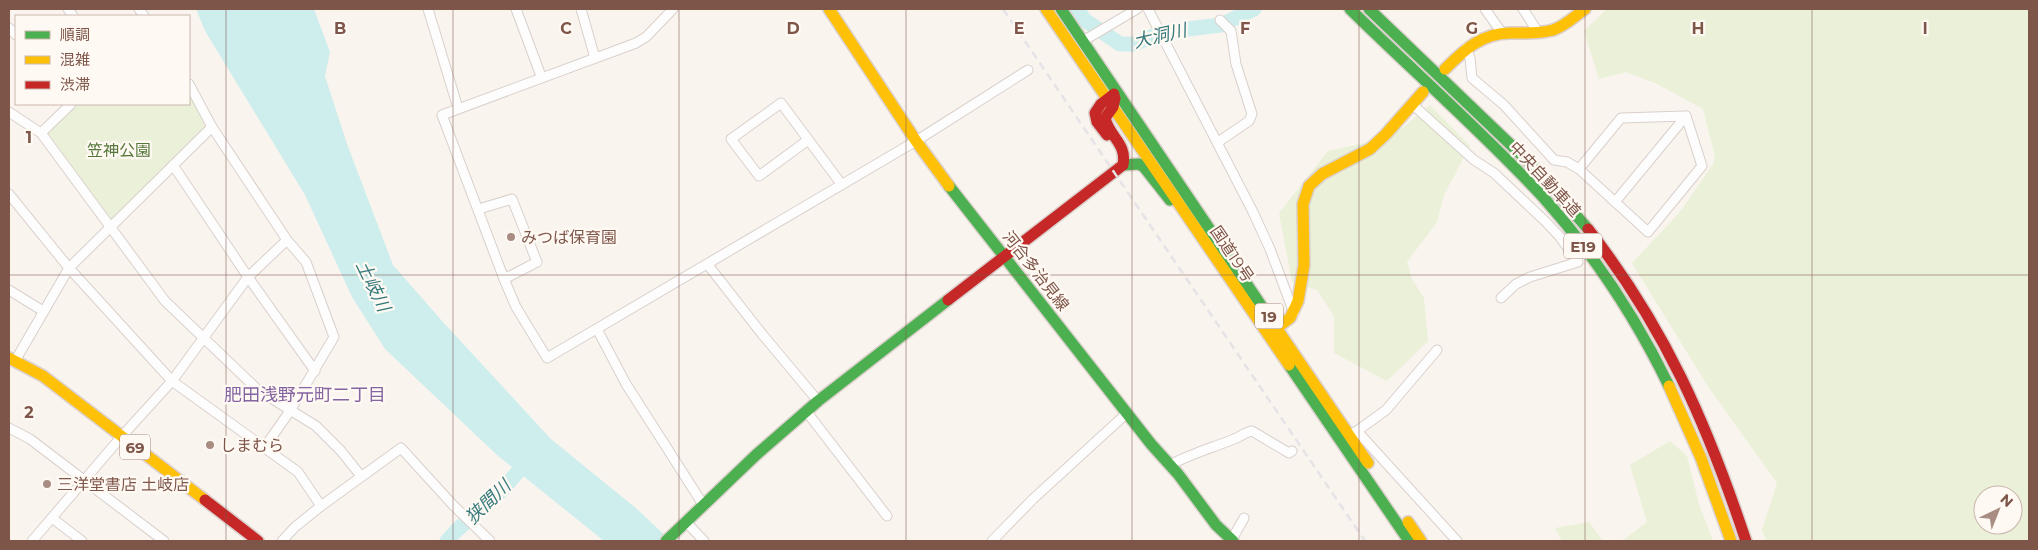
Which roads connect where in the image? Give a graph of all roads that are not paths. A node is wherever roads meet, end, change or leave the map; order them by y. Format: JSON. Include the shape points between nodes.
{"nodes":[{"id":1,"x":428,"y":9,"type":"edge"},
{"id":2,"x":516,"y":9,"type":"edge"},
{"id":3,"x":581,"y":9,"type":"edge"},
{"id":4,"x":673,"y":9,"type":"edge"},
{"id":5,"x":828,"y":9,"type":"edge"},
{"id":6,"x":1046,"y":9,"type":"edge"},
{"id":7,"x":1061,"y":9,"type":"edge"},
{"id":8,"x":1136,"y":9,"type":"edge"},
{"id":9,"x":1148,"y":9,"type":"edge"},
{"id":10,"x":1350,"y":9,"type":"edge"},
{"id":11,"x":1369,"y":9,"type":"edge"},
{"id":12,"x":1485,"y":9,"type":"edge"},
{"id":13,"x":1523,"y":9,"type":"edge"},
{"id":14,"x":1585,"y":9,"type":"edge"},
{"id":15,"x":1224,"y":24,"type":"dead end"},
{"id":16,"x":1538,"y":32,"type":"junction"},
{"id":17,"x":1502,"y":33,"type":"junction"},
{"id":18,"x":1084,"y":41,"type":"junction"},
{"id":19,"x":1466,"y":48,"type":"junction"},
{"id":20,"x":595,"y":58,"type":"junction"},
{"id":21,"x":1445,"y":69,"type":"dead end"},
{"id":22,"x":1028,"y":70,"type":"dead end"},
{"id":23,"x":541,"y":76,"type":"junction"},
{"id":24,"x":190,"y":86,"type":"edge"},
{"id":25,"x":1118,"y":90,"type":"junction"},
{"id":26,"x":1424,"y":92,"type":"dead end"},
{"id":27,"x":1110,"y":103,"type":"junction"},
{"id":28,"x":1412,"y":104,"type":"junction"},
{"id":29,"x":70,"y":105,"type":"edge"},
{"id":30,"x":458,"y":108,"type":"junction"},
{"id":31,"x":9,"y":112,"type":"edge"},
{"id":32,"x":1686,"y":116,"type":"junction"},
{"id":33,"x":212,"y":127,"type":"junction"},
{"id":34,"x":41,"y":133,"type":"junction"},
{"id":35,"x":808,"y":140,"type":"junction"},
{"id":36,"x":916,"y":141,"type":"junction"},
{"id":37,"x":1218,"y":142,"type":"junction"},
{"id":38,"x":174,"y":165,"type":"junction"},
{"id":39,"x":1123,"y":165,"type":"junction"},
{"id":40,"x":1579,"y":169,"type":"junction"},
{"id":41,"x":1110,"y":174,"type":"junction"},
{"id":42,"x":842,"y":185,"type":"junction"},
{"id":43,"x":9,"y":194,"type":"edge"},
{"id":44,"x":1615,"y":202,"type":"junction"},
{"id":45,"x":479,"y":209,"type":"junction"},
{"id":46,"x":1191,"y":222,"type":"junction"},
{"id":47,"x":110,"y":228,"type":"junction"},
{"id":48,"x":287,"y":240,"type":"junction"},
{"id":49,"x":1004,"y":256,"type":"junction"},
{"id":50,"x":708,"y":265,"type":"junction"},
{"id":51,"x":69,"y":268,"type":"junction"},
{"id":52,"x":248,"y":277,"type":"junction"},
{"id":53,"x":504,"y":279,"type":"junction"},
{"id":54,"x":9,"y":290,"type":"edge"},
{"id":55,"x":1501,"y":298,"type":"dead end"},
{"id":56,"x":44,"y":310,"type":"junction"},
{"id":57,"x":1294,"y":313,"type":"junction"},
{"id":58,"x":597,"y":329,"type":"junction"},
{"id":59,"x":1273,"y":332,"type":"junction"},
{"id":60,"x":203,"y":338,"type":"junction"},
{"id":61,"x":1437,"y":350,"type":"dead end"},
{"id":62,"x":12,"y":359,"type":"edge"},
{"id":63,"x":315,"y":371,"type":"junction"},
{"id":64,"x":172,"y":381,"type":"junction"},
{"id":65,"x":818,"y":401,"type":"junction"},
{"id":66,"x":290,"y":411,"type":"junction"},
{"id":67,"x":806,"y":411,"type":"junction"},
{"id":68,"x":1127,"y":413,"type":"junction"},
{"id":69,"x":9,"y":428,"type":"edge"},
{"id":70,"x":1348,"y":435,"type":"junction"},
{"id":71,"x":122,"y":436,"type":"junction"},
{"id":72,"x":264,"y":448,"type":"junction"},
{"id":73,"x":1292,"y":451,"type":"dead end"},
{"id":74,"x":1170,"y":465,"type":"junction"},
{"id":75,"x":361,"y":476,"type":"junction"},
{"id":76,"x":84,"y":480,"type":"junction"},
{"id":77,"x":322,"y":506,"type":"junction"},
{"id":78,"x":704,"y":506,"type":"junction"},
{"id":79,"x":887,"y":516,"type":"dead end"},
{"id":80,"x":52,"y":518,"type":"junction"},
{"id":81,"x":1244,"y":518,"type":"dead end"},
{"id":82,"x":682,"y":526,"type":"junction"},
{"id":83,"x":32,"y":541,"type":"edge"},
{"id":84,"x":82,"y":541,"type":"edge"},
{"id":85,"x":164,"y":541,"type":"edge"},
{"id":86,"x":258,"y":541,"type":"edge"},
{"id":87,"x":282,"y":541,"type":"edge"},
{"id":88,"x":490,"y":541,"type":"edge"},
{"id":89,"x":666,"y":541,"type":"edge"},
{"id":90,"x":704,"y":541,"type":"edge"},
{"id":91,"x":992,"y":541,"type":"edge"},
{"id":92,"x":1232,"y":541,"type":"edge"},
{"id":93,"x":1409,"y":541,"type":"edge"},
{"id":94,"x":1421,"y":541,"type":"edge"},
{"id":95,"x":1457,"y":541,"type":"edge"},
{"id":96,"x":1731,"y":541,"type":"edge"},
{"id":97,"x":1746,"y":541,"type":"edge"}],
"edges":[{"from":1,"to":30,"type":"street"},
{"from":2,"to":23,"type":"street"},
{"from":3,"to":20,"type":"street"},
{"from":4,"to":20,"type":"street","via":[[646,37]]},
{"from":5,"to":36,"type":"main road","name":"河合多治見線"},
{"from":6,"to":27,"type":"main road","name":"国道19号","number":"19"},
{"from":7,"to":18,"type":"main road","name":"国道19号","number":"19"},
{"from":8,"to":18,"type":"street"},
{"from":9,"to":37,"type":"street"},
{"from":10,"to":96,"type":"main road","name":"中央自動車道","number":"E19","via":[[1537,191],[1598,265],[1626,308],[1676,401]]},
{"from":11,"to":97,"type":"main road","name":"中央自動車道","number":"E19","via":[[1497,129],[1557,192],[1610,258],[1648,317],[1691,396],[1723,472]]},
{"from":12,"to":17,"type":"street"},
{"from":13,"to":16,"type":"street"},
{"from":14,"to":16,"type":"main road","via":[[1554,30]]},
{"from":15,"to":37,"type":"street","via":[[1231,31],[1236,64],[1252,114],[1249,121]]},
{"from":16,"to":17,"type":"main road"},
{"from":17,"to":19,"type":"main road","via":[[1480,39]]},
{"from":18,"to":25,"type":"main road","name":"国道19号","number":"19"},
{"from":19,"to":21,"type":"main road"},
{"from":19,"to":40,"type":"street","via":[[1472,78],[1504,105],[1554,160],[1567,162]]},
{"from":20,"to":23,"type":"street"},
{"from":22,"to":36,"type":"street"},
{"from":23,"to":30,"type":"street"},
{"from":24,"to":33,"type":"street"},
{"from":25,"to":27,"type":"main road"},
{"from":25,"to":59,"type":"main road","name":"国道19号","number":"19"},
{"from":26,"to":28,"type":"main road"},
{"from":27,"to":39,"type":"main road","via":[[1105,124],[1122,145],[1125,153]]},
{"from":27,"to":41,"type":"main road","via":[[1095,109],[1093,116],[1119,154]]},
{"from":27,"to":46,"type":"main road","name":"国道19号","number":"19"},
{"from":28,"to":55,"type":"street","via":[[1546,221],[1578,262],[1530,277],[1516,284]]},
{"from":28,"to":57,"type":"main road","via":[[1363,154],[1328,169],[1309,186],[1303,209],[1303,280]]},
{"from":29,"to":34,"type":"street"},
{"from":30,"to":45,"type":"street","via":[[442,115]]},
{"from":31,"to":34,"type":"street"},
{"from":32,"to":40,"type":"street","via":[[1621,118]]},
{"from":32,"to":44,"type":"street"},
{"from":32,"to":44,"type":"street","via":[[1702,166],[1648,232]]},
{"from":33,"to":38,"type":"street"},
{"from":33,"to":48,"type":"street"},
{"from":34,"to":47,"type":"street"},
{"from":35,"to":35,"type":"street","via":[[781,103],[731,139],[759,176]]},
{"from":35,"to":42,"type":"street"},
{"from":36,"to":42,"type":"street"},
{"from":36,"to":49,"type":"main road","name":"河合多治見線"},
{"from":37,"to":57,"type":"street","via":[[1270,249]]},
{"from":38,"to":47,"type":"street"},
{"from":38,"to":52,"type":"street"},
{"from":39,"to":41,"type":"main road"},
{"from":39,"to":46,"type":"main road","via":[[1139,164],[1144,167],[1156,185]]},
{"from":40,"to":44,"type":"street"},
{"from":41,"to":49,"type":"main road"},
{"from":42,"to":50,"type":"street"},
{"from":43,"to":51,"type":"street"},
{"from":45,"to":53,"type":"street"},
{"from":45,"to":53,"type":"street","via":[[512,198],[537,262]]},
{"from":46,"to":59,"type":"main road","name":"国道19号","number":"19"},
{"from":47,"to":51,"type":"street"},
{"from":47,"to":60,"type":"street","via":[[165,301]]},
{"from":48,"to":52,"type":"street"},
{"from":48,"to":63,"type":"street","via":[[306,262],[334,337]]},
{"from":49,"to":65,"type":"main road"},
{"from":49,"to":68,"type":"main road","name":"河合多治見線"},
{"from":50,"to":58,"type":"street"},
{"from":50,"to":65,"type":"street"},
{"from":51,"to":56,"type":"street"},
{"from":51,"to":64,"type":"street"},
{"from":52,"to":60,"type":"street"},
{"from":52,"to":63,"type":"street"},
{"from":53,"to":58,"type":"street","via":[[516,307],[547,358]]},
{"from":54,"to":56,"type":"street"},
{"from":56,"to":62,"type":"street"},
{"from":57,"to":59,"type":"main road"},
{"from":58,"to":78,"type":"street","via":[[626,384]]},
{"from":59,"to":70,"type":"main road","name":"国道19号","number":"19"},
{"from":60,"to":64,"type":"street"},
{"from":60,"to":66,"type":"street","via":[[258,390]]},
{"from":61,"to":70,"type":"street","via":[[1386,410]]},
{"from":62,"to":71,"type":"main road","number":"69","via":[[43,376]]},
{"from":63,"to":66,"type":"street"},
{"from":64,"to":71,"type":"street"},
{"from":64,"to":72,"type":"street"},
{"from":65,"to":67,"type":"main road"},
{"from":66,"to":72,"type":"street"},
{"from":66,"to":75,"type":"street","via":[[316,426],[342,451]]},
{"from":67,"to":78,"type":"main road"},
{"from":67,"to":79,"type":"street"},
{"from":68,"to":74,"type":"main road","name":"河合多治見線"},
{"from":68,"to":91,"type":"street"},
{"from":69,"to":76,"type":"street","via":[[30,439]]},
{"from":70,"to":93,"type":"main road","name":"国道19号","number":"19"},
{"from":70,"to":94,"type":"main road","name":"国道19号","number":"19"},
{"from":70,"to":95,"type":"street"},
{"from":71,"to":76,"type":"street"},
{"from":71,"to":86,"type":"main road","number":"69"},
{"from":72,"to":77,"type":"street","via":[[298,472]]},
{"from":73,"to":74,"type":"street","via":[[1289,453],[1252,431]]},
{"from":74,"to":92,"type":"main road","name":"河合多治見線"},
{"from":75,"to":77,"type":"street"},
{"from":75,"to":88,"type":"street","via":[[400,448]]},
{"from":76,"to":80,"type":"street"},
{"from":76,"to":85,"type":"street"},
{"from":77,"to":87,"type":"street"},
{"from":78,"to":82,"type":"main road"},
{"from":80,"to":83,"type":"street"},
{"from":80,"to":84,"type":"street"},
{"from":81,"to":92,"type":"street"},
{"from":82,"to":89,"type":"main road"},
{"from":82,"to":90,"type":"street"}]}
